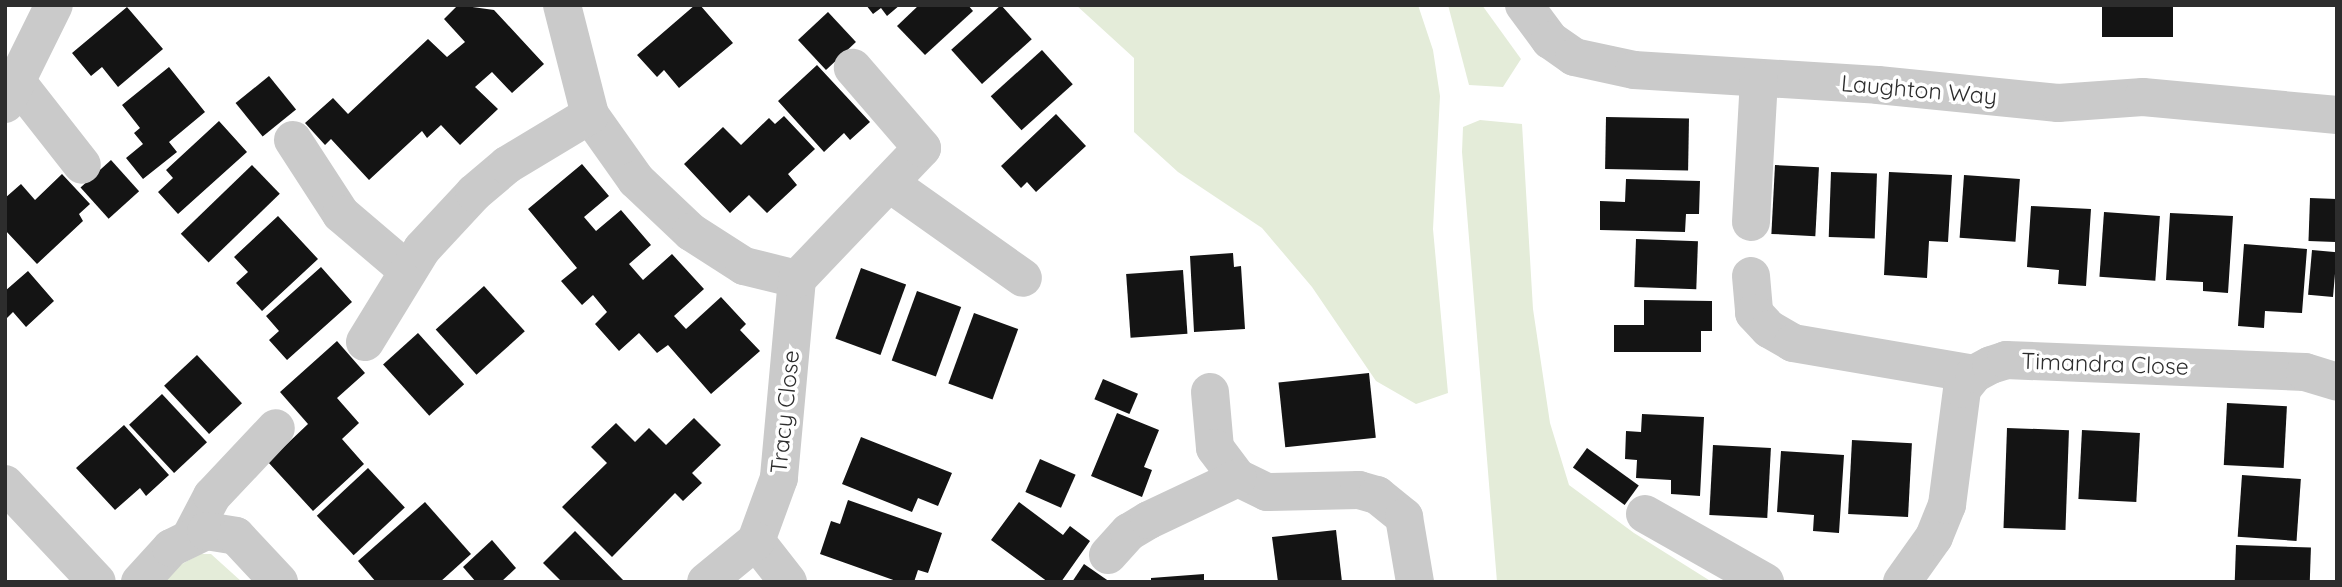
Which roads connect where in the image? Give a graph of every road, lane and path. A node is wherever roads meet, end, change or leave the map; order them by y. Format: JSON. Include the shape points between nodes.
{"nodes":[{"id":1,"x":54,"y":5,"type":"edge"},
{"id":2,"x":562,"y":5,"type":"edge"},
{"id":3,"x":1524,"y":5,"type":"edge"},
{"id":4,"x":853,"y":68,"type":"dead end"},
{"id":5,"x":1759,"y":80,"type":"junction"},
{"id":6,"x":11,"y":93,"type":"edge"},
{"id":7,"x":590,"y":115,"type":"junction"},
{"id":8,"x":2337,"y":115,"type":"edge"},
{"id":9,"x":292,"y":140,"type":"dead end"},
{"id":10,"x":82,"y":164,"type":"dead end"},
{"id":11,"x":889,"y":183,"type":"junction"},
{"id":12,"x":1751,"y":222,"type":"dead end"},
{"id":13,"x":408,"y":271,"type":"junction"},
{"id":14,"x":1751,"y":276,"type":"dead end"},
{"id":15,"x":1023,"y":278,"type":"dead end"},
{"id":16,"x":797,"y":279,"type":"junction"},
{"id":17,"x":365,"y":342,"type":"dead end"},
{"id":18,"x":1974,"y":374,"type":"junction"},
{"id":19,"x":2337,"y":382,"type":"edge"},
{"id":20,"x":1210,"y":392,"type":"dead end"},
{"id":21,"x":276,"y":428,"type":"dead end"},
{"id":22,"x":1238,"y":478,"type":"junction"},
{"id":23,"x":5,"y":484,"type":"edge"},
{"id":24,"x":1645,"y":514,"type":"dead end"},
{"id":25,"x":191,"y":536,"type":"junction"},
{"id":26,"x":756,"y":541,"type":"junction"},
{"id":27,"x":1108,"y":555,"type":"dead end"},
{"id":28,"x":97,"y":582,"type":"edge"},
{"id":29,"x":140,"y":582,"type":"edge"},
{"id":30,"x":279,"y":582,"type":"edge"},
{"id":31,"x":706,"y":582,"type":"edge"},
{"id":32,"x":789,"y":582,"type":"edge"},
{"id":33,"x":1415,"y":582,"type":"edge"},
{"id":34,"x":1765,"y":582,"type":"edge"},
{"id":35,"x":1902,"y":582,"type":"edge"}],
"edges":[{"from":1,"to":6,"type":"street"},
{"from":2,"to":7,"type":"street"},
{"from":3,"to":5,"type":"street","name":"Laughton Way","via":[[1550,40],[1574,57],[1634,70]]},
{"from":4,"to":11,"type":"street","via":[[922,148]]},
{"from":5,"to":8,"type":"street","name":"Laughton Way","via":[[1878,85],[2058,103],[2143,97]]},
{"from":5,"to":12,"type":"street"},
{"from":6,"to":10,"type":"street"},
{"from":7,"to":13,"type":"street","via":[[488,180]]},
{"from":7,"to":16,"type":"street","via":[[636,180],[691,232],[744,266]]},
{"from":9,"to":13,"type":"street","via":[[341,214]]},
{"from":11,"to":15,"type":"street"},
{"from":11,"to":16,"type":"street"},
{"from":13,"to":17,"type":"street"},
{"from":14,"to":18,"type":"street","via":[[1754,313],[1769,329],[1793,343]]},
{"from":16,"to":26,"type":"street","name":"Tracy Close","via":[[779,478]]},
{"from":18,"to":19,"type":"street","name":"Timandra Close","via":[[2006,360],[2305,372]]},
{"from":18,"to":35,"type":"street","via":[[1962,389],[1956,413],[1947,505],[1934,537]]},
{"from":20,"to":22,"type":"street","via":[[1215,448]]},
{"from":21,"to":25,"type":"street","via":[[212,496]]},
{"from":22,"to":27,"type":"street","via":[[1149,520],[1129,532]]},
{"from":22,"to":33,"type":"street","via":[[1267,492],[1359,490],[1377,495],[1404,517]]},
{"from":23,"to":28,"type":"street"},
{"from":24,"to":34,"type":"street"},
{"from":25,"to":29,"type":"street","via":[[171,548]]},
{"from":25,"to":30,"type":"street","via":[[205,530],[236,536]]},
{"from":26,"to":31,"type":"street"},
{"from":26,"to":32,"type":"street"}]}
